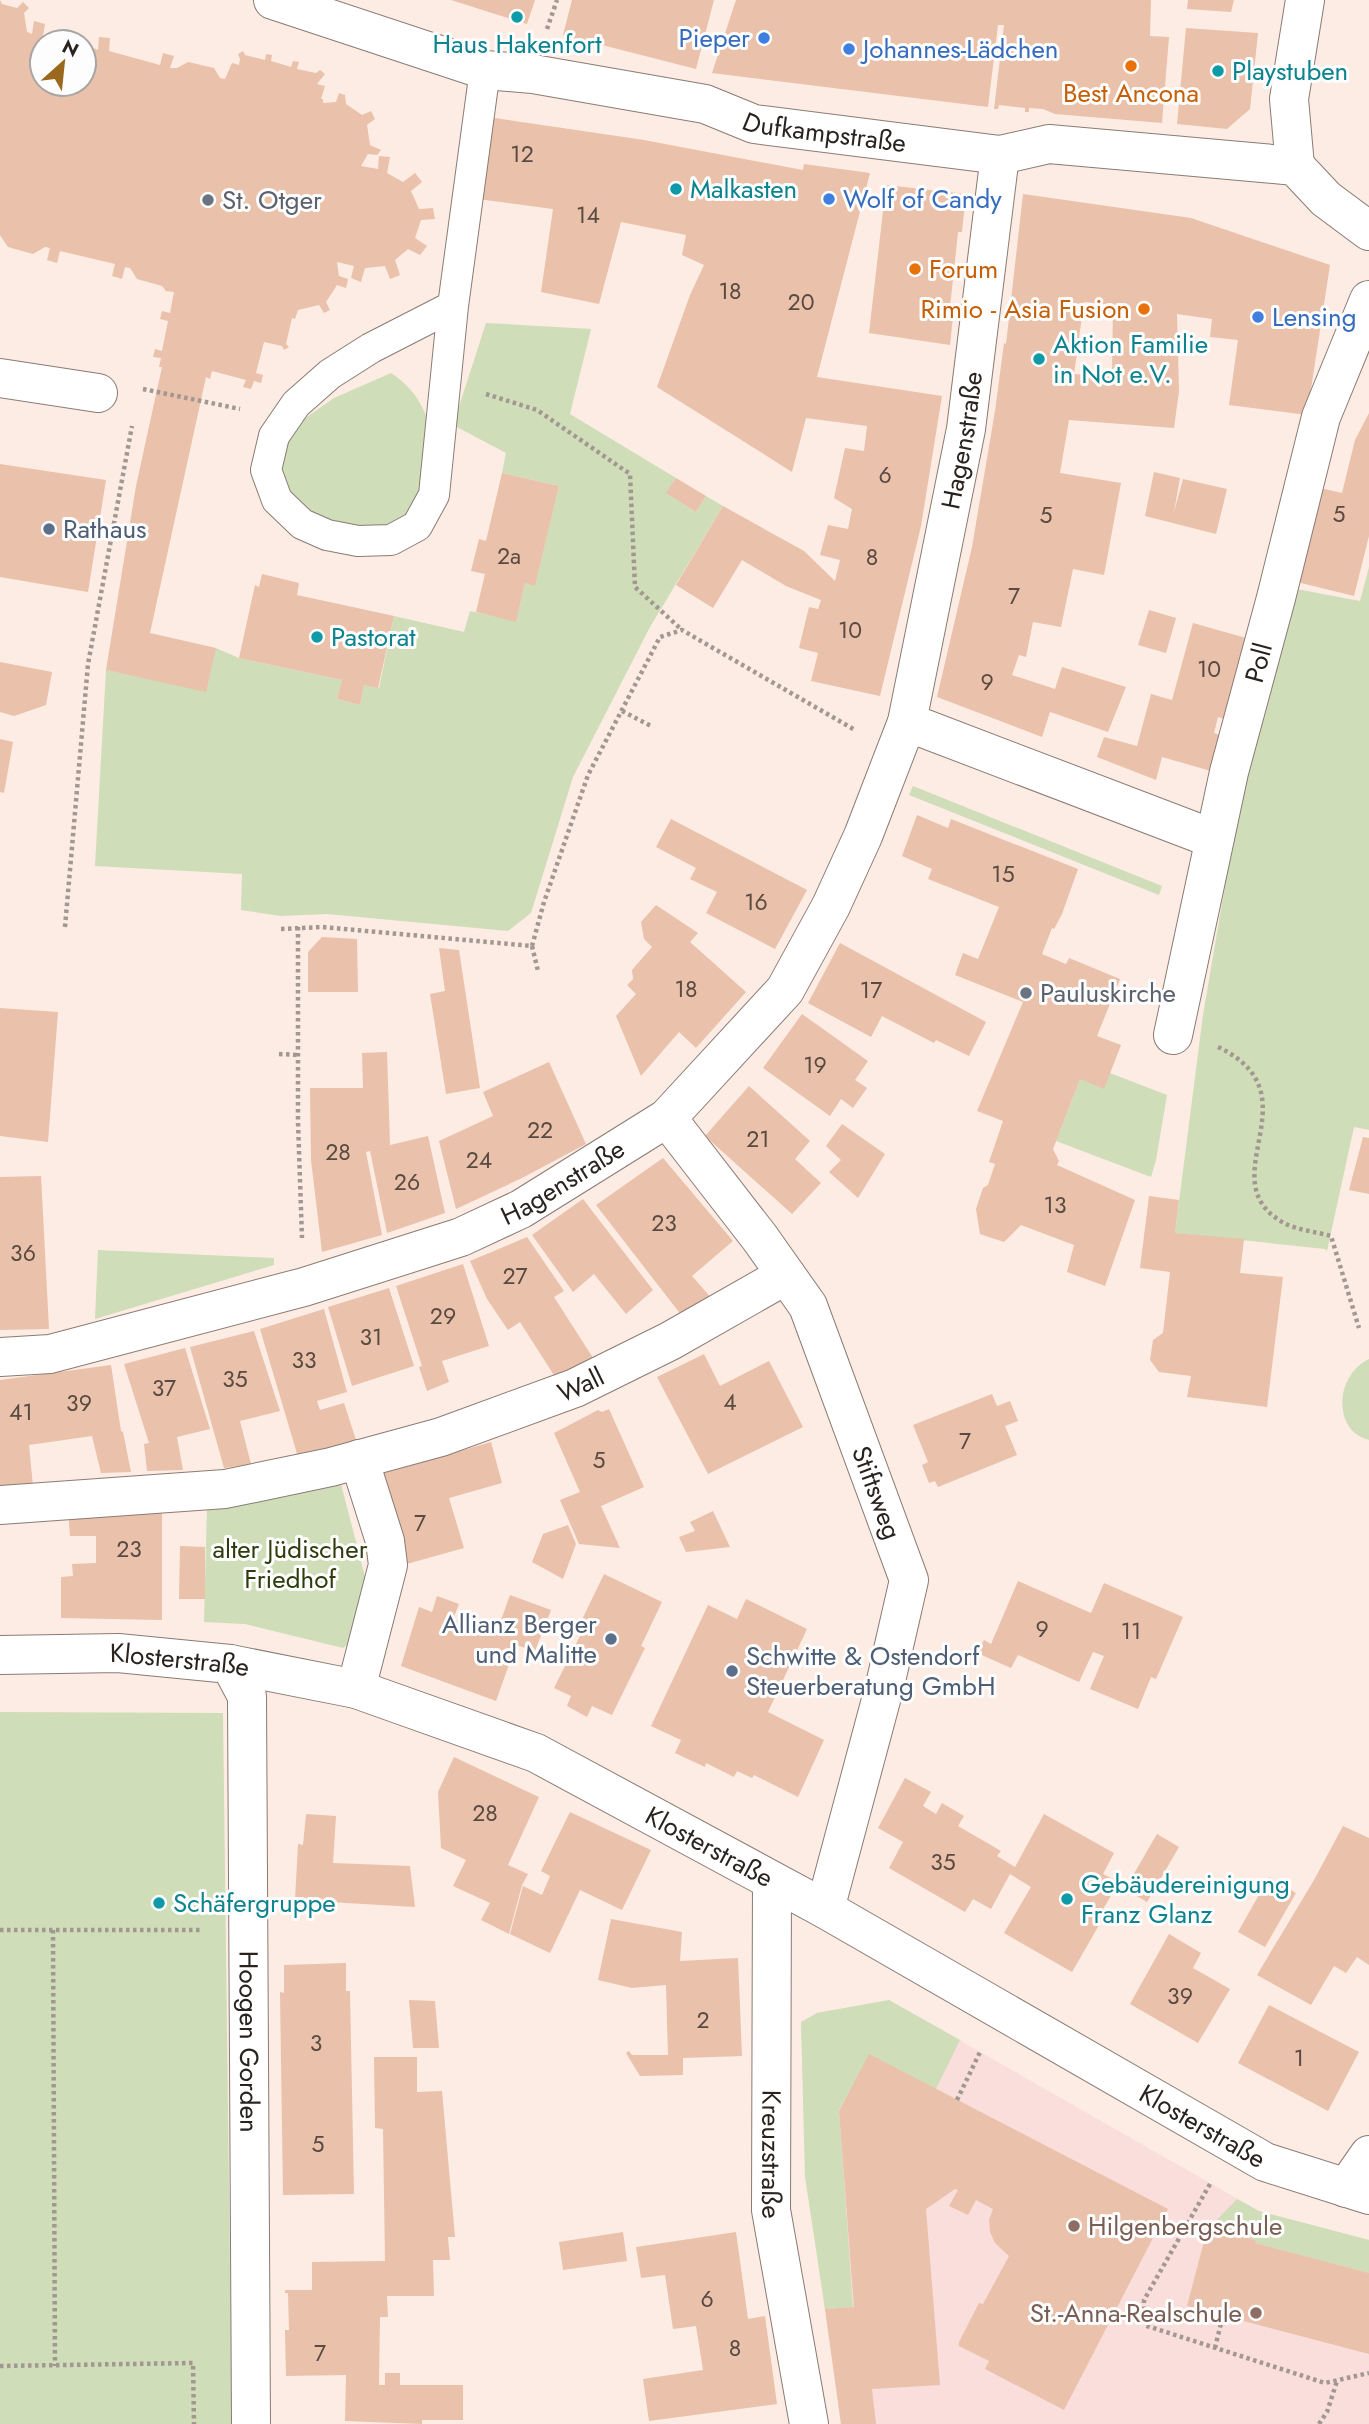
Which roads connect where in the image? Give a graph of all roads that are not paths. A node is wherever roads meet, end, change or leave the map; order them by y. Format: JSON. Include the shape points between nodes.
{"nodes":[{"id":1,"x":273,"y":0,"type":"edge"},
{"id":2,"x":1305,"y":0,"type":"edge"},
{"id":3,"x":485,"y":70,"type":"junction"},
{"id":4,"x":1000,"y":155,"type":"junction"},
{"id":5,"x":1295,"y":166,"type":"junction"},
{"id":6,"x":1369,"y":230,"type":"edge"},
{"id":7,"x":1369,"y":300,"type":"edge"},
{"id":8,"x":453,"y":306,"type":"junction"},
{"id":9,"x":0,"y":378,"type":"edge"},
{"id":10,"x":98,"y":393,"type":"dead end"},
{"id":11,"x":901,"y":738,"type":"junction"},
{"id":12,"x":1214,"y":839,"type":"junction"},
{"id":13,"x":1173,"y":1035,"type":"road end"},
{"id":14,"x":667,"y":1118,"type":"junction"},
{"id":15,"x":786,"y":1275,"type":"junction"},
{"id":16,"x":0,"y":1357,"type":"edge"},
{"id":17,"x":359,"y":1459,"type":"junction"},
{"id":18,"x":0,"y":1505,"type":"edge"},
{"id":19,"x":0,"y":1656,"type":"edge"},
{"id":20,"x":230,"y":1664,"type":"junction"},
{"id":21,"x":356,"y":1689,"type":"junction"},
{"id":22,"x":772,"y":1881,"type":"junction"},
{"id":23,"x":825,"y":1909,"type":"junction"},
{"id":24,"x":1369,"y":2155,"type":"edge"},
{"id":25,"x":1357,"y":2191,"type":"edge"},
{"id":26,"x":251,"y":2424,"type":"edge"},
{"id":27,"x":809,"y":2424,"type":"edge"}],
"edges":[{"from":1,"to":3,"type":"street","name":"Dufkampstraße"},
{"from":2,"to":5,"type":"street","via":[[1289,99]]},
{"from":3,"to":4,"type":"street","name":"Dufkampstraße","via":[[705,104],[754,124]]},
{"from":3,"to":8,"type":"lane"},
{"from":4,"to":5,"type":"street","name":"Dufkampstraße","via":[[1049,144]]},
{"from":4,"to":11,"type":"street","name":"Hagenstraße","via":[[966,429]]},
{"from":5,"to":6,"type":"street","via":[[1326,199]]},
{"from":7,"to":12,"type":"street","name":"Poll","via":[[1321,417]]},
{"from":8,"to":8,"type":"lane","via":[[371,348],[330,374],[296,404],[274,436],[266,470],[277,500],[302,524],[358,541],[391,540],[417,526],[434,495]]},
{"from":9,"to":10,"type":"street"},
{"from":11,"to":12,"type":"street"},
{"from":11,"to":14,"type":"street","name":"Hagenstraße","via":[[831,906],[785,990]]},
{"from":12,"to":13,"type":"street","name":"Poll"},
{"from":14,"to":15,"type":"street","name":"Stiftsweg"},
{"from":14,"to":16,"type":"street","name":"Hagenstraße","via":[[520,1209],[461,1237],[304,1287],[50,1354]]},
{"from":15,"to":17,"type":"street","name":"Wall","via":[[575,1388],[441,1437]]},
{"from":15,"to":23,"type":"street","name":"Stiftsweg","via":[[808,1306],[909,1580]]},
{"from":17,"to":18,"type":"street","name":"Wall","via":[[225,1489]]},
{"from":17,"to":21,"type":"street","via":[[388,1565]]},
{"from":19,"to":20,"type":"street","name":"Klosterstraße","via":[[118,1653]]},
{"from":20,"to":21,"type":"street","name":"Klosterstraße"},
{"from":20,"to":26,"type":"street","name":"Hoogen Gorden","via":[[247,1696]]},
{"from":21,"to":22,"type":"street","name":"Klosterstraße","via":[[536,1753]]},
{"from":22,"to":23,"type":"street","name":"Klosterstraße"},
{"from":22,"to":27,"type":"street","name":"Kreuzstraße","via":[[771,2210]]},
{"from":23,"to":25,"type":"street","name":"Klosterstraße","via":[[1265,2162]]},
{"from":24,"to":25,"type":"street"}]}
